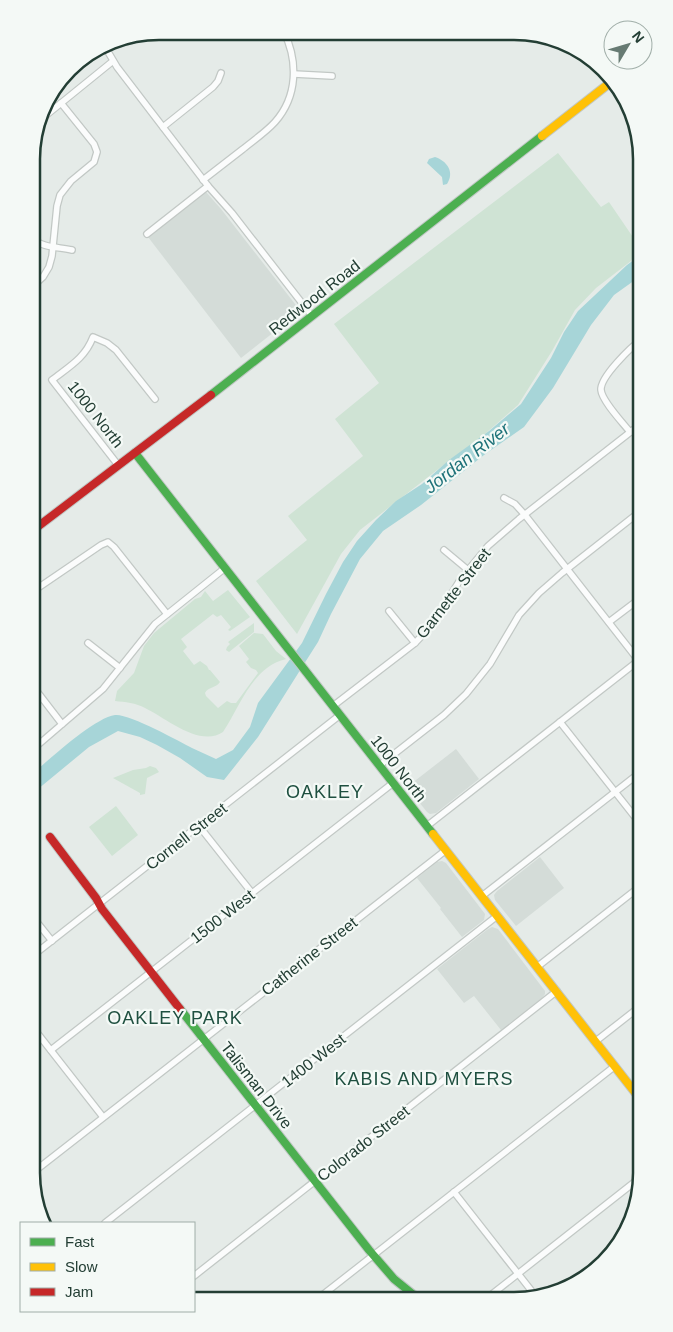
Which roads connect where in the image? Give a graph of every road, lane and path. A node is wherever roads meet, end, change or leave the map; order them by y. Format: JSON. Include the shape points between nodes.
{"nodes":[{"id":1,"x":288,"y":40,"type":"edge"},
{"id":2,"x":108,"y":52,"type":"edge"},
{"id":3,"x":113,"y":61,"type":"junction"},
{"id":4,"x":221,"y":73,"type":"dead end"},
{"id":5,"x":294,"y":74,"type":"junction"},
{"id":6,"x":332,"y":76,"type":"dead end"},
{"id":7,"x":607,"y":85,"type":"edge"},
{"id":8,"x":61,"y":103,"type":"junction"},
{"id":9,"x":49,"y":113,"type":"edge"},
{"id":10,"x":163,"y":127,"type":"junction"},
{"id":11,"x":203,"y":180,"type":"junction"},
{"id":12,"x":208,"y":186,"type":"junction"},
{"id":13,"x":147,"y":234,"type":"dead end"},
{"id":14,"x":40,"y":244,"type":"edge"},
{"id":15,"x":53,"y":246,"type":"junction"},
{"id":16,"x":72,"y":250,"type":"dead end"},
{"id":17,"x":40,"y":279,"type":"edge"},
{"id":18,"x":312,"y":316,"type":"junction"},
{"id":19,"x":633,"y":347,"type":"edge"},
{"id":20,"x":155,"y":399,"type":"dead end"},
{"id":21,"x":633,"y":430,"type":"edge"},
{"id":22,"x":630,"y":432,"type":"junction"},
{"id":23,"x":135,"y":453,"type":"junction"},
{"id":24,"x":118,"y":465,"type":"junction"},
{"id":25,"x":504,"y":498,"type":"dead end"},
{"id":26,"x":525,"y":515,"type":"junction"},
{"id":27,"x":633,"y":517,"type":"edge"},
{"id":28,"x":40,"y":525,"type":"edge"},
{"id":29,"x":444,"y":550,"type":"dead end"},
{"id":30,"x":225,"y":568,"type":"junction"},
{"id":31,"x":567,"y":569,"type":"junction"},
{"id":32,"x":468,"y":570,"type":"junction"},
{"id":33,"x":40,"y":587,"type":"edge"},
{"id":34,"x":633,"y":604,"type":"edge"},
{"id":35,"x":389,"y":610,"type":"dead end"},
{"id":36,"x":166,"y":614,"type":"junction"},
{"id":37,"x":609,"y":622,"type":"junction"},
{"id":38,"x":415,"y":642,"type":"junction"},
{"id":39,"x":88,"y":643,"type":"dead end"},
{"id":40,"x":633,"y":653,"type":"edge"},
{"id":41,"x":633,"y":667,"type":"edge"},
{"id":42,"x":120,"y":668,"type":"junction"},
{"id":43,"x":40,"y":695,"type":"edge"},
{"id":44,"x":333,"y":706,"type":"junction"},
{"id":45,"x":340,"y":715,"type":"junction"},
{"id":46,"x":560,"y":722,"type":"junction"},
{"id":47,"x":62,"y":724,"type":"junction"},
{"id":48,"x":40,"y":743,"type":"edge"},
{"id":49,"x":380,"y":765,"type":"junction"},
{"id":50,"x":633,"y":778,"type":"edge"},
{"id":51,"x":393,"y":783,"type":"junction"},
{"id":52,"x":615,"y":792,"type":"junction"},
{"id":53,"x":633,"y":815,"type":"edge"},
{"id":54,"x":199,"y":826,"type":"junction"},
{"id":55,"x":427,"y":826,"type":"junction"},
{"id":56,"x":50,"y":837,"type":"dead end"},
{"id":57,"x":446,"y":850,"type":"junction"},
{"id":58,"x":633,"y":892,"type":"edge"},
{"id":59,"x":252,"y":893,"type":"junction"},
{"id":60,"x":482,"y":896,"type":"junction"},
{"id":61,"x":100,"y":904,"type":"junction"},
{"id":62,"x":497,"y":916,"type":"junction"},
{"id":63,"x":40,"y":926,"type":"edge"},
{"id":64,"x":52,"y":942,"type":"junction"},
{"id":65,"x":40,"y":951,"type":"edge"},
{"id":66,"x":537,"y":967,"type":"junction"},
{"id":67,"x":151,"y":972,"type":"junction"},
{"id":68,"x":557,"y":992,"type":"junction"},
{"id":69,"x":633,"y":1012,"type":"edge"},
{"id":70,"x":40,"y":1036,"type":"edge"},
{"id":71,"x":204,"y":1039,"type":"junction"},
{"id":72,"x":596,"y":1042,"type":"junction"},
{"id":73,"x":51,"y":1050,"type":"junction"},
{"id":74,"x":615,"y":1066,"type":"junction"},
{"id":75,"x":633,"y":1089,"type":"edge"},
{"id":76,"x":256,"y":1105,"type":"junction"},
{"id":77,"x":104,"y":1117,"type":"junction"},
{"id":78,"x":40,"y":1167,"type":"edge"},
{"id":79,"x":315,"y":1181,"type":"junction"},
{"id":80,"x":632,"y":1185,"type":"edge"},
{"id":81,"x":454,"y":1192,"type":"junction"},
{"id":82,"x":106,"y":1222,"type":"edge"},
{"id":83,"x":373,"y":1255,"type":"junction"},
{"id":84,"x":518,"y":1274,"type":"junction"},
{"id":85,"x":195,"y":1275,"type":"edge"},
{"id":86,"x":531,"y":1291,"type":"edge"},
{"id":87,"x":326,"y":1292,"type":"edge"},
{"id":88,"x":410,"y":1292,"type":"edge"},
{"id":89,"x":495,"y":1292,"type":"edge"}],
"edges":[{"from":1,"to":5,"type":"street"},
{"from":2,"to":3,"type":"street"},
{"from":3,"to":8,"type":"street"},
{"from":3,"to":10,"type":"street"},
{"from":4,"to":10,"type":"street","via":[[213,87]]},
{"from":5,"to":6,"type":"street"},
{"from":5,"to":11,"type":"street","via":[[289,99],[276,121]]},
{"from":7,"to":18,"type":"street","name":"Redwood Road"},
{"from":8,"to":9,"type":"street"},
{"from":8,"to":15,"type":"street","via":[[97,152],[94,162],[60,195]]},
{"from":10,"to":11,"type":"street"},
{"from":11,"to":12,"type":"street"},
{"from":12,"to":13,"type":"street"},
{"from":12,"to":18,"type":"street"},
{"from":14,"to":15,"type":"street"},
{"from":15,"to":16,"type":"street"},
{"from":15,"to":17,"type":"street","via":[[47,272]]},
{"from":18,"to":23,"type":"street","name":"Redwood Road"},
{"from":19,"to":22,"type":"street","via":[[601,387],[606,402]]},
{"from":20,"to":24,"type":"street","name":"1000 North","via":[[116,350],[93,337],[82,356],[52,380]]},
{"from":21,"to":22,"type":"street","name":"Garnette Street"},
{"from":22,"to":26,"type":"street","name":"Garnette Street"},
{"from":23,"to":24,"type":"street","name":"Redwood Road"},
{"from":23,"to":30,"type":"street","name":"1000 North"},
{"from":24,"to":28,"type":"street","name":"Redwood Road"},
{"from":25,"to":26,"type":"street"},
{"from":26,"to":31,"type":"street"},
{"from":26,"to":32,"type":"street","name":"Garnette Street","via":[[493,542]]},
{"from":27,"to":31,"type":"street"},
{"from":29,"to":32,"type":"street"},
{"from":30,"to":36,"type":"street"},
{"from":30,"to":44,"type":"street","name":"1000 North"},
{"from":31,"to":37,"type":"street"},
{"from":31,"to":49,"type":"street","via":[[524,609],[490,664],[466,694]]},
{"from":32,"to":38,"type":"street","name":"Garnette Street","via":[[432,625]]},
{"from":33,"to":36,"type":"street","via":[[108,542]]},
{"from":34,"to":37,"type":"street"},
{"from":35,"to":38,"type":"street"},
{"from":36,"to":42,"type":"street","via":[[151,627]]},
{"from":37,"to":40,"type":"street"},
{"from":38,"to":44,"type":"street","name":"Garnette Street"},
{"from":39,"to":42,"type":"street"},
{"from":41,"to":46,"type":"street"},
{"from":42,"to":47,"type":"street","via":[[103,689]]},
{"from":43,"to":47,"type":"street"},
{"from":44,"to":45,"type":"street","name":"1000 North"},
{"from":45,"to":49,"type":"street","name":"1000 North"},
{"from":45,"to":54,"type":"street","name":"Cornell Street"},
{"from":46,"to":52,"type":"street"},
{"from":46,"to":55,"type":"street"},
{"from":47,"to":48,"type":"street"},
{"from":49,"to":51,"type":"street","name":"1000 North"},
{"from":50,"to":52,"type":"street"},
{"from":51,"to":55,"type":"street","name":"1000 North"},
{"from":51,"to":59,"type":"street","name":"1500 West"},
{"from":52,"to":53,"type":"street"},
{"from":52,"to":60,"type":"street"},
{"from":54,"to":59,"type":"street"},
{"from":54,"to":61,"type":"street","name":"Cornell Street"},
{"from":55,"to":57,"type":"street","name":"1000 North"},
{"from":56,"to":61,"type":"street","name":"Talisman Drive"},
{"from":57,"to":60,"type":"street","name":"1000 North"},
{"from":57,"to":71,"type":"street","name":"Catherine Street"},
{"from":58,"to":66,"type":"street"},
{"from":59,"to":67,"type":"street","name":"1500 West"},
{"from":60,"to":62,"type":"street","name":"1000 North"},
{"from":61,"to":64,"type":"street","name":"Cornell Street"},
{"from":61,"to":67,"type":"street","name":"Talisman Drive"},
{"from":62,"to":66,"type":"street","name":"1000 North"},
{"from":62,"to":76,"type":"street","name":"1400 West"},
{"from":63,"to":64,"type":"street"},
{"from":64,"to":65,"type":"street","name":"Cornell Street"},
{"from":66,"to":68,"type":"street","name":"1000 North"},
{"from":67,"to":71,"type":"street","name":"Talisman Drive"},
{"from":67,"to":73,"type":"street","name":"1500 West"},
{"from":68,"to":72,"type":"street","name":"1000 North"},
{"from":68,"to":79,"type":"street","name":"Colorado Street"},
{"from":69,"to":72,"type":"street"},
{"from":70,"to":73,"type":"street"},
{"from":71,"to":76,"type":"street","name":"Talisman Drive"},
{"from":71,"to":77,"type":"street","name":"Catherine Street"},
{"from":72,"to":74,"type":"street","name":"1000 North"},
{"from":73,"to":77,"type":"street"},
{"from":74,"to":75,"type":"street","name":"1000 North"},
{"from":74,"to":81,"type":"street"},
{"from":76,"to":79,"type":"street","name":"Talisman Drive"},
{"from":76,"to":82,"type":"street","name":"1400 West"},
{"from":77,"to":78,"type":"street","name":"Catherine Street"},
{"from":79,"to":83,"type":"street","name":"Talisman Drive"},
{"from":79,"to":85,"type":"street","name":"Colorado Street"},
{"from":80,"to":84,"type":"street"},
{"from":81,"to":83,"type":"street"},
{"from":81,"to":84,"type":"street"},
{"from":83,"to":87,"type":"street"},
{"from":83,"to":88,"type":"street","name":"Talisman Drive"},
{"from":84,"to":86,"type":"street"},
{"from":84,"to":89,"type":"street"}]}
